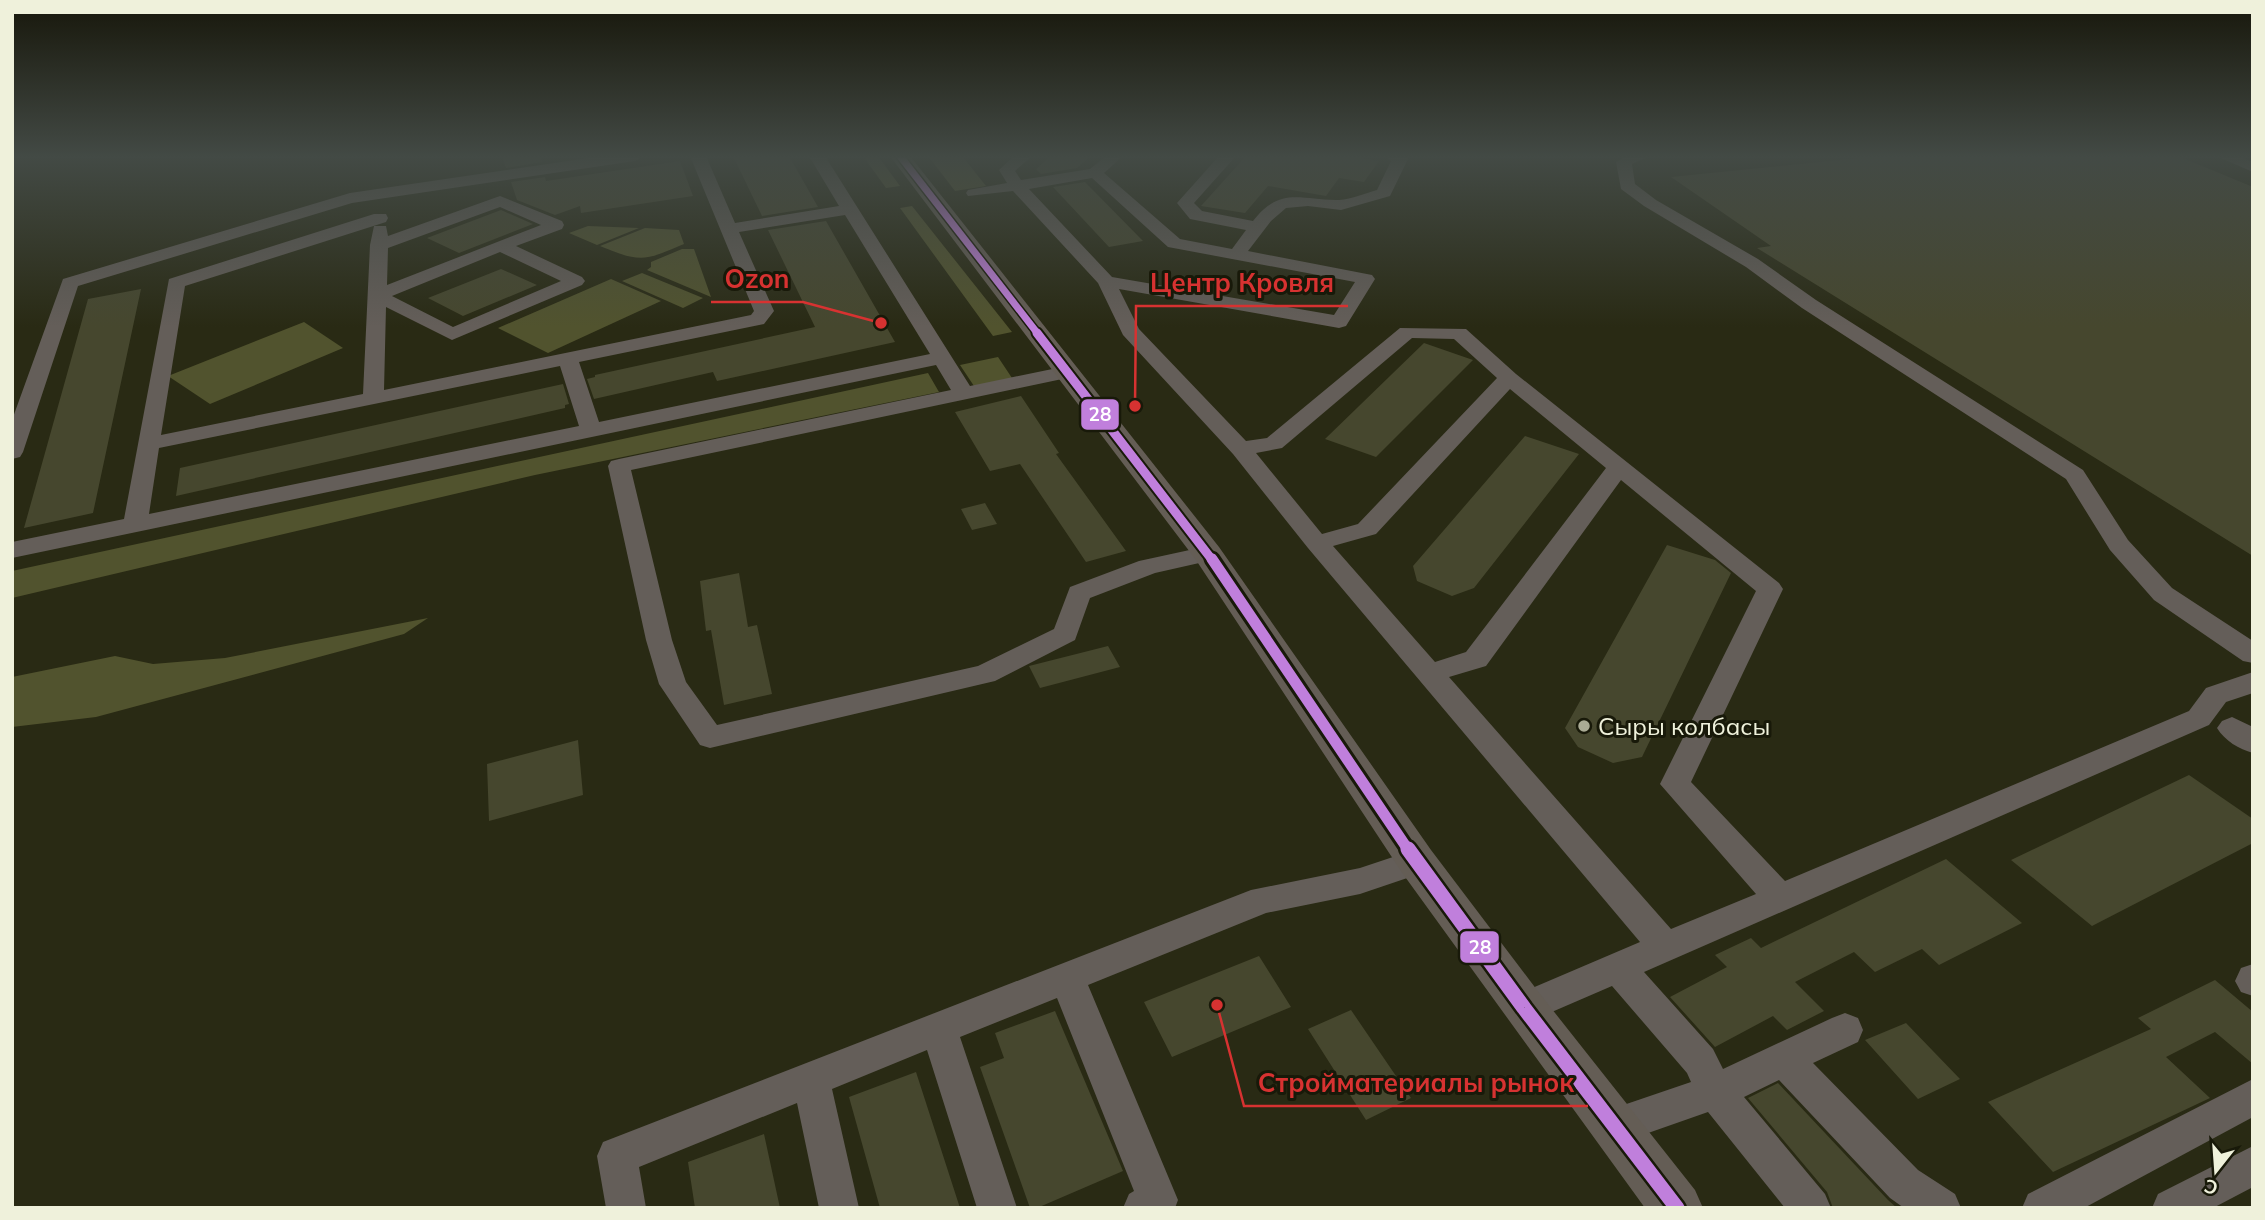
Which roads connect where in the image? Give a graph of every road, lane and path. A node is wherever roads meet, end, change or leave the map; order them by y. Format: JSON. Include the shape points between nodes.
{"nodes":[{"id":1,"x":301,"y":213,"type":"edge"},
{"id":2,"x":380,"y":213,"type":"edge"},
{"id":3,"x":467,"y":213,"type":"edge"},
{"id":4,"x":528,"y":213,"type":"edge"},
{"id":5,"x":722,"y":213,"type":"edge"},
{"id":6,"x":826,"y":213,"type":"edge"},
{"id":7,"x":852,"y":213,"type":"edge"},
{"id":8,"x":944,"y":213,"type":"edge"},
{"id":9,"x":1042,"y":213,"type":"edge"},
{"id":10,"x":1140,"y":213,"type":"edge"},
{"id":11,"x":1194,"y":213,"type":"edge"},
{"id":12,"x":1271,"y":213,"type":"edge"},
{"id":13,"x":1667,"y":213,"type":"edge"},
{"id":14,"x":380,"y":218,"type":"junction"},
{"id":15,"x":1257,"y":227,"type":"junction"},
{"id":16,"x":729,"y":229,"type":"junction"},
{"id":17,"x":379,"y":245,"type":"junction"},
{"id":18,"x":501,"y":247,"type":"junction"},
{"id":19,"x":1236,"y":255,"type":"junction"},
{"id":20,"x":1106,"y":281,"type":"junction"},
{"id":21,"x":377,"y":295,"type":"junction"},
{"id":22,"x":942,"y":358,"type":"junction"},
{"id":23,"x":568,"y":359,"type":"junction"},
{"id":24,"x":1068,"y":372,"type":"junction"},
{"id":25,"x":1508,"y":378,"type":"junction"},
{"id":26,"x":964,"y":394,"type":"junction"},
{"id":27,"x":373,"y":399,"type":"junction"},
{"id":28,"x":591,"y":431,"type":"junction"},
{"id":29,"x":148,"y":444,"type":"junction"},
{"id":30,"x":1241,"y":449,"type":"junction"},
{"id":31,"x":12,"y":452,"type":"edge"},
{"id":32,"x":1619,"y":467,"type":"junction"},
{"id":33,"x":135,"y":526,"type":"junction"},
{"id":34,"x":1317,"y":543,"type":"junction"},
{"id":35,"x":12,"y":551,"type":"edge"},
{"id":36,"x":1208,"y":554,"type":"junction"},
{"id":37,"x":2253,"y":654,"type":"edge"},
{"id":38,"x":1430,"y":673,"type":"junction"},
{"id":39,"x":2253,"y":682,"type":"edge"},
{"id":40,"x":1417,"y":862,"type":"junction"},
{"id":41,"x":1780,"y":898,"type":"junction"},
{"id":42,"x":1665,"y":947,"type":"junction"},
{"id":43,"x":1618,"y":968,"type":"junction"},
{"id":44,"x":1067,"y":978,"type":"junction"},
{"id":45,"x":1524,"y":1008,"type":"junction"},
{"id":46,"x":939,"y":1029,"type":"junction"},
{"id":47,"x":1845,"y":1030,"type":"dead end"},
{"id":48,"x":1784,"y":1059,"type":"junction"},
{"id":49,"x":811,"y":1080,"type":"junction"},
{"id":50,"x":1715,"y":1092,"type":"junction"},
{"id":51,"x":2253,"y":1097,"type":"edge"},
{"id":52,"x":1614,"y":1126,"type":"junction"},
{"id":53,"x":2253,"y":1165,"type":"edge"},
{"id":54,"x":626,"y":1208,"type":"edge"},
{"id":55,"x":839,"y":1208,"type":"edge"},
{"id":56,"x":997,"y":1208,"type":"edge"},
{"id":57,"x":1143,"y":1208,"type":"edge"},
{"id":58,"x":1677,"y":1208,"type":"edge"},
{"id":59,"x":1811,"y":1208,"type":"edge"},
{"id":60,"x":1941,"y":1208,"type":"edge"},
{"id":61,"x":2042,"y":1208,"type":"edge"},
{"id":62,"x":2172,"y":1208,"type":"edge"}],
"edges":[{"from":1,"to":31,"type":"street","via":[[70,284]]},
{"from":2,"to":14,"type":"lane"},
{"from":3,"to":17,"type":"street"},
{"from":4,"to":18,"type":"street","via":[[556,225]]},
{"from":5,"to":16,"type":"lane"},
{"from":6,"to":16,"type":"lane"},
{"from":7,"to":22,"type":"lane"},
{"from":8,"to":24,"type":"main road"},
{"from":9,"to":20,"type":"lane"},
{"from":10,"to":19,"type":"lane","via":[[1174,243]]},
{"from":11,"to":15,"type":"lane"},
{"from":12,"to":15,"type":"street"},
{"from":13,"to":37,"type":"lane","via":[[1752,263],[2075,475],[2119,545],[2163,594]]},
{"from":14,"to":17,"type":"lane"},
{"from":14,"to":29,"type":"lane","via":[[176,283]]},
{"from":15,"to":19,"type":"street"},
{"from":16,"to":23,"type":"lane","via":[[764,311],[761,318]]},
{"from":17,"to":21,"type":"lane"},
{"from":18,"to":21,"type":"street"},
{"from":18,"to":21,"type":"street","via":[[576,281],[452,334]]},
{"from":19,"to":20,"type":"lane","via":[[1366,279],[1339,322]]},
{"from":20,"to":30,"type":"lane","via":[[1130,331]]},
{"from":21,"to":27,"type":"lane"},
{"from":22,"to":26,"type":"lane"},
{"from":22,"to":28,"type":"lane"},
{"from":23,"to":27,"type":"lane"},
{"from":23,"to":28,"type":"lane"},
{"from":24,"to":26,"type":"lane"},
{"from":24,"to":36,"type":"main road"},
{"from":25,"to":30,"type":"lane","via":[[1459,333],[1406,332],[1274,443]]},
{"from":25,"to":32,"type":"lane"},
{"from":25,"to":34,"type":"lane","via":[[1367,529]]},
{"from":26,"to":36,"type":"lane","via":[[619,466],[673,684],[709,737],[985,674],[1066,634],[1079,593],[1148,567]]},
{"from":27,"to":29,"type":"lane"},
{"from":28,"to":33,"type":"lane"},
{"from":29,"to":33,"type":"lane"},
{"from":30,"to":34,"type":"lane"},
{"from":32,"to":38,"type":"lane","via":[[1476,659]]},
{"from":32,"to":41,"type":"lane","via":[[1770,589],[1675,784]]},
{"from":33,"to":35,"type":"lane"},
{"from":34,"to":38,"type":"lane"},
{"from":36,"to":40,"type":"main road"},
{"from":38,"to":42,"type":"lane"},
{"from":39,"to":41,"type":"lane","via":[[2216,695],[2199,718]]},
{"from":40,"to":44,"type":"lane","via":[[1360,881],[1263,900]]},
{"from":40,"to":45,"type":"main road"},
{"from":41,"to":42,"type":"lane"},
{"from":42,"to":43,"type":"lane"},
{"from":43,"to":45,"type":"lane"},
{"from":43,"to":50,"type":"lane","via":[[1700,1061]]},
{"from":44,"to":46,"type":"lane"},
{"from":44,"to":57,"type":"lane","via":[[1158,1200]]},
{"from":45,"to":52,"type":"main road"},
{"from":46,"to":49,"type":"lane"},
{"from":46,"to":56,"type":"lane"},
{"from":47,"to":48,"type":"lane"},
{"from":48,"to":50,"type":"lane"},
{"from":48,"to":60,"type":"street","via":[[1904,1184]]},
{"from":49,"to":54,"type":"lane","via":[[617,1156]]},
{"from":49,"to":55,"type":"lane"},
{"from":50,"to":52,"type":"lane"},
{"from":50,"to":59,"type":"lane"},
{"from":51,"to":61,"type":"lane"},
{"from":52,"to":58,"type":"main road"},
{"from":53,"to":62,"type":"lane"}]}
